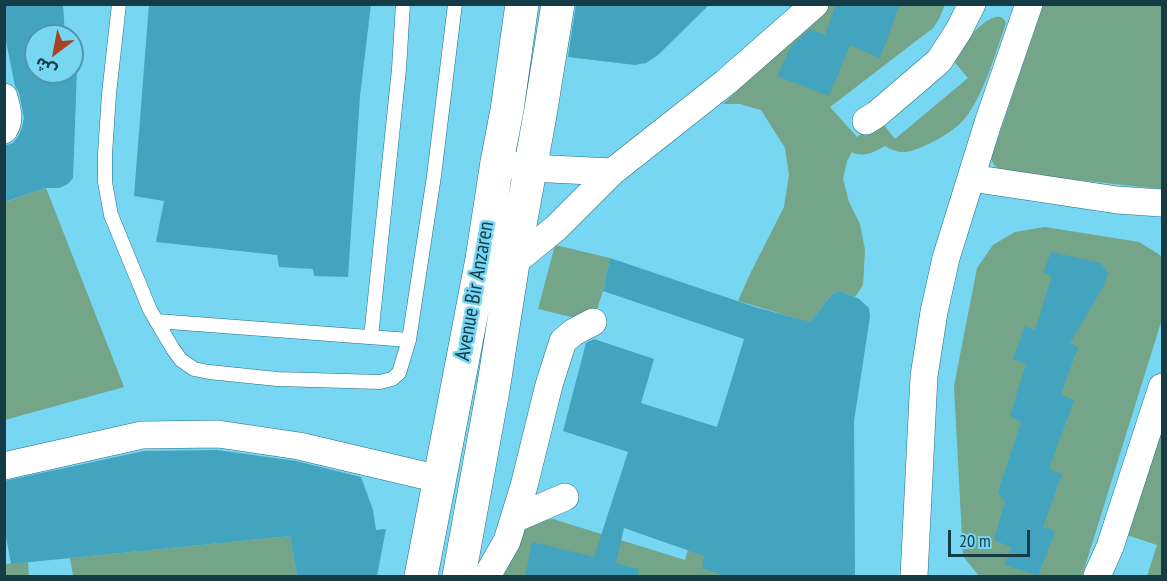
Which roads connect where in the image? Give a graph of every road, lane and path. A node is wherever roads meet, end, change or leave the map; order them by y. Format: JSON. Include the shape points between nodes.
{"nodes":[{"id":1,"x":119,"y":4,"type":"edge"},
{"id":2,"x":402,"y":4,"type":"edge"},
{"id":3,"x":455,"y":4,"type":"edge"},
{"id":4,"x":522,"y":4,"type":"edge"},
{"id":5,"x":558,"y":4,"type":"edge"},
{"id":6,"x":815,"y":4,"type":"edge"},
{"id":7,"x":972,"y":4,"type":"edge"},
{"id":8,"x":1021,"y":6,"type":"edge"},
{"id":9,"x":4,"y":97,"type":"edge"},
{"id":10,"x":866,"y":121,"type":"dead end"},
{"id":11,"x":4,"y":130,"type":"edge"},
{"id":12,"x":497,"y":162,"type":"junction"},
{"id":13,"x":530,"y":168,"type":"junction"},
{"id":14,"x":612,"y":172,"type":"junction"},
{"id":15,"x":971,"y":178,"type":"junction"},
{"id":16,"x":1162,"y":203,"type":"edge"},
{"id":17,"x":497,"y":261,"type":"junction"},
{"id":18,"x":156,"y":321,"type":"junction"},
{"id":19,"x":592,"y":322,"type":"dead end"},
{"id":20,"x":371,"y":337,"type":"junction"},
{"id":21,"x":410,"y":340,"type":"junction"},
{"id":22,"x":1162,"y":387,"type":"edge"},
{"id":23,"x":4,"y":466,"type":"edge"},
{"id":24,"x":440,"y":479,"type":"junction"},
{"id":25,"x":565,"y":497,"type":"dead end"},
{"id":26,"x":514,"y":519,"type":"junction"},
{"id":27,"x":421,"y":576,"type":"edge"},
{"id":28,"x":459,"y":576,"type":"edge"},
{"id":29,"x":487,"y":576,"type":"edge"},
{"id":30,"x":914,"y":576,"type":"edge"},
{"id":31,"x":1097,"y":576,"type":"edge"}],
"edges":[{"from":1,"to":18,"type":"lane","via":[[105,182],[111,215]]},
{"from":2,"to":20,"type":"lane","via":[[399,69]]},
{"from":3,"to":21,"type":"lane"},
{"from":4,"to":12,"type":"main road","name":"Avenue Bir Anzaren"},
{"from":5,"to":13,"type":"main road","name":"Avenue Bir Anzaren"},
{"from":6,"to":14,"type":"street","via":[[726,82]]},
{"from":7,"to":10,"type":"street","via":[[939,61]]},
{"from":8,"to":15,"type":"street"},
{"from":9,"to":11,"type":"street","via":[[8,114]]},
{"from":12,"to":13,"type":"street"},
{"from":12,"to":17,"type":"main road","name":"Avenue Bir Anzaren"},
{"from":13,"to":14,"type":"street"},
{"from":13,"to":17,"type":"main road","name":"Avenue Bir Anzaren"},
{"from":14,"to":17,"type":"street","via":[[556,228]]},
{"from":15,"to":16,"type":"street"},
{"from":15,"to":30,"type":"street","via":[[946,258],[924,376]]},
{"from":17,"to":24,"type":"main road","name":"Avenue Bir Anzaren"},
{"from":17,"to":28,"type":"main road","name":"Avenue Bir Anzaren","via":[[493,390]]},
{"from":18,"to":20,"type":"lane"},
{"from":18,"to":21,"type":"lane","via":[[181,360],[194,369],[277,379],[392,379],[399,374]]},
{"from":19,"to":26,"type":"street","via":[[563,341]]},
{"from":20,"to":21,"type":"lane"},
{"from":22,"to":31,"type":"street"},
{"from":23,"to":24,"type":"street","via":[[142,435],[218,434],[299,446]]},
{"from":24,"to":27,"type":"main road","name":"Avenue Bir Anzaren"},
{"from":25,"to":26,"type":"street"},
{"from":26,"to":29,"type":"street","via":[[507,541]]}]}
